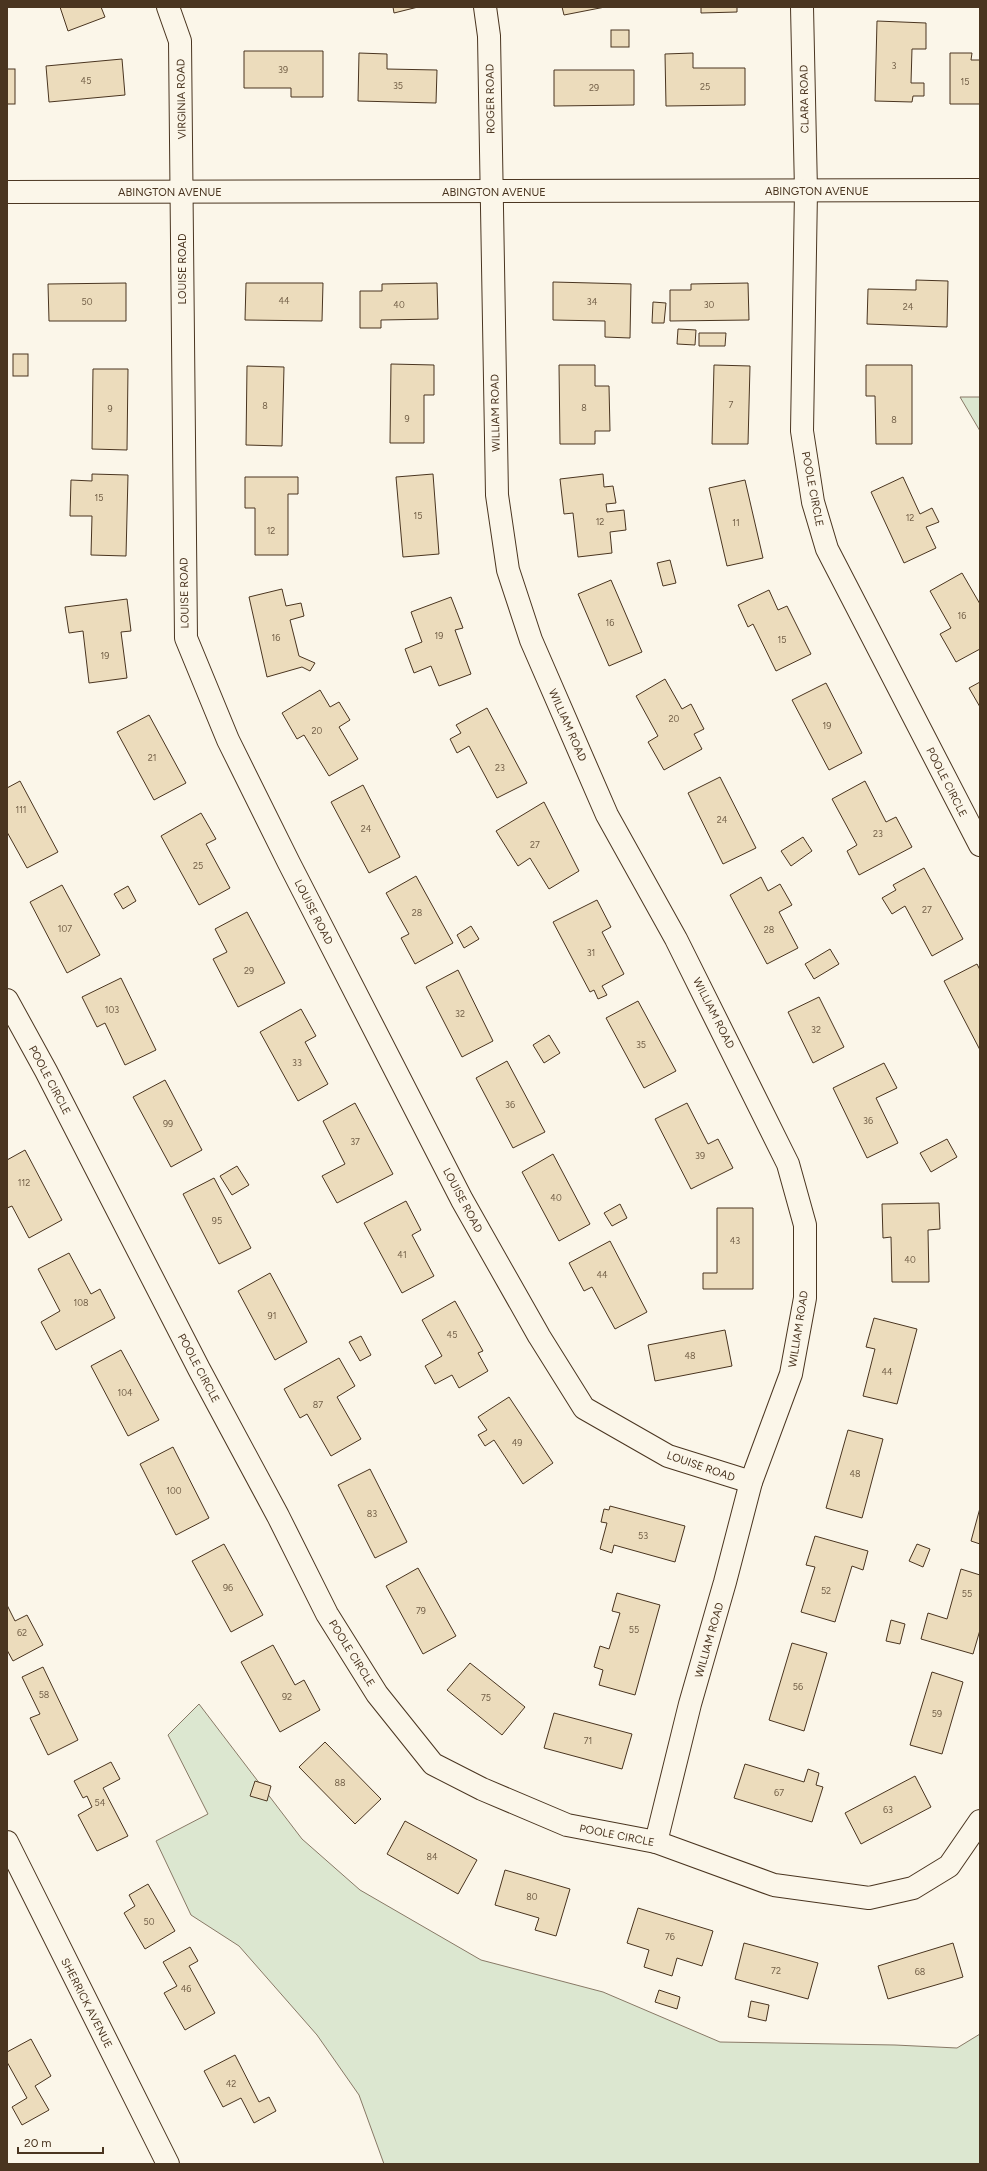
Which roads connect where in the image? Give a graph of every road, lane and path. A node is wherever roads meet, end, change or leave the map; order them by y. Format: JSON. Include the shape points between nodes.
{"nodes":[{"id":1,"x":168,"y":7,"type":"edge"},
{"id":2,"x":485,"y":7,"type":"edge"},
{"id":3,"x":802,"y":7,"type":"edge"},
{"id":4,"x":980,"y":190,"type":"edge"},
{"id":5,"x":806,"y":191,"type":"junction"},
{"id":6,"x":7,"y":192,"type":"edge"},
{"id":7,"x":182,"y":192,"type":"junction"},
{"id":8,"x":492,"y":192,"type":"junction"},
{"id":9,"x":980,"y":845,"type":"edge"},
{"id":10,"x":7,"y":1000,"type":"edge"},
{"id":11,"x":751,"y":1482,"type":"junction"},
{"id":12,"x":980,"y":1821,"type":"edge"},
{"id":13,"x":7,"y":1842,"type":"edge"},
{"id":14,"x":656,"y":1842,"type":"junction"},
{"id":15,"x":168,"y":2164,"type":"edge"}],
"edges":[{"from":1,"to":7,"type":"street","name":"VIRGINIA ROAD","via":[[180,41]]},
{"from":2,"to":8,"type":"street","name":"ROGER ROAD","via":[[489,36]]},
{"from":3,"to":5,"type":"street","name":"CLARA ROAD"},
{"from":4,"to":5,"type":"street","name":"ABINGTON AVENUE"},
{"from":5,"to":8,"type":"street","name":"ABINGTON AVENUE"},
{"from":5,"to":9,"type":"street","name":"POOLE CIRCLE","via":[[802,431],[813,502],[826,550]]},
{"from":6,"to":7,"type":"street","name":"ABINGTON AVENUE"},
{"from":7,"to":8,"type":"street","name":"ABINGTON AVENUE"},
{"from":7,"to":11,"type":"street","name":"LOUISE ROAD","via":[[186,638],[228,740],[462,1200],[539,1336],[584,1408],[668,1456]]},
{"from":8,"to":11,"type":"street","name":"WILLIAM ROAD","via":[[497,495],[508,570],[531,640],[607,815],[676,939],[747,1079],[788,1164],[805,1225],[805,1298],[790,1374]]},
{"from":10,"to":14,"type":"street","name":"POOLE CIRCLE","via":[[327,1614],[377,1694],[433,1764],[482,1789],[567,1825]]},
{"from":11,"to":14,"type":"street","name":"WILLIAM ROAD","via":[[690,1704]]},
{"from":12,"to":14,"type":"street","name":"POOLE CIRCLE","via":[[948,1866],[913,1888],[870,1898],[774,1885]]},
{"from":13,"to":15,"type":"street","name":"SHERRICK AVENUE"}]}
